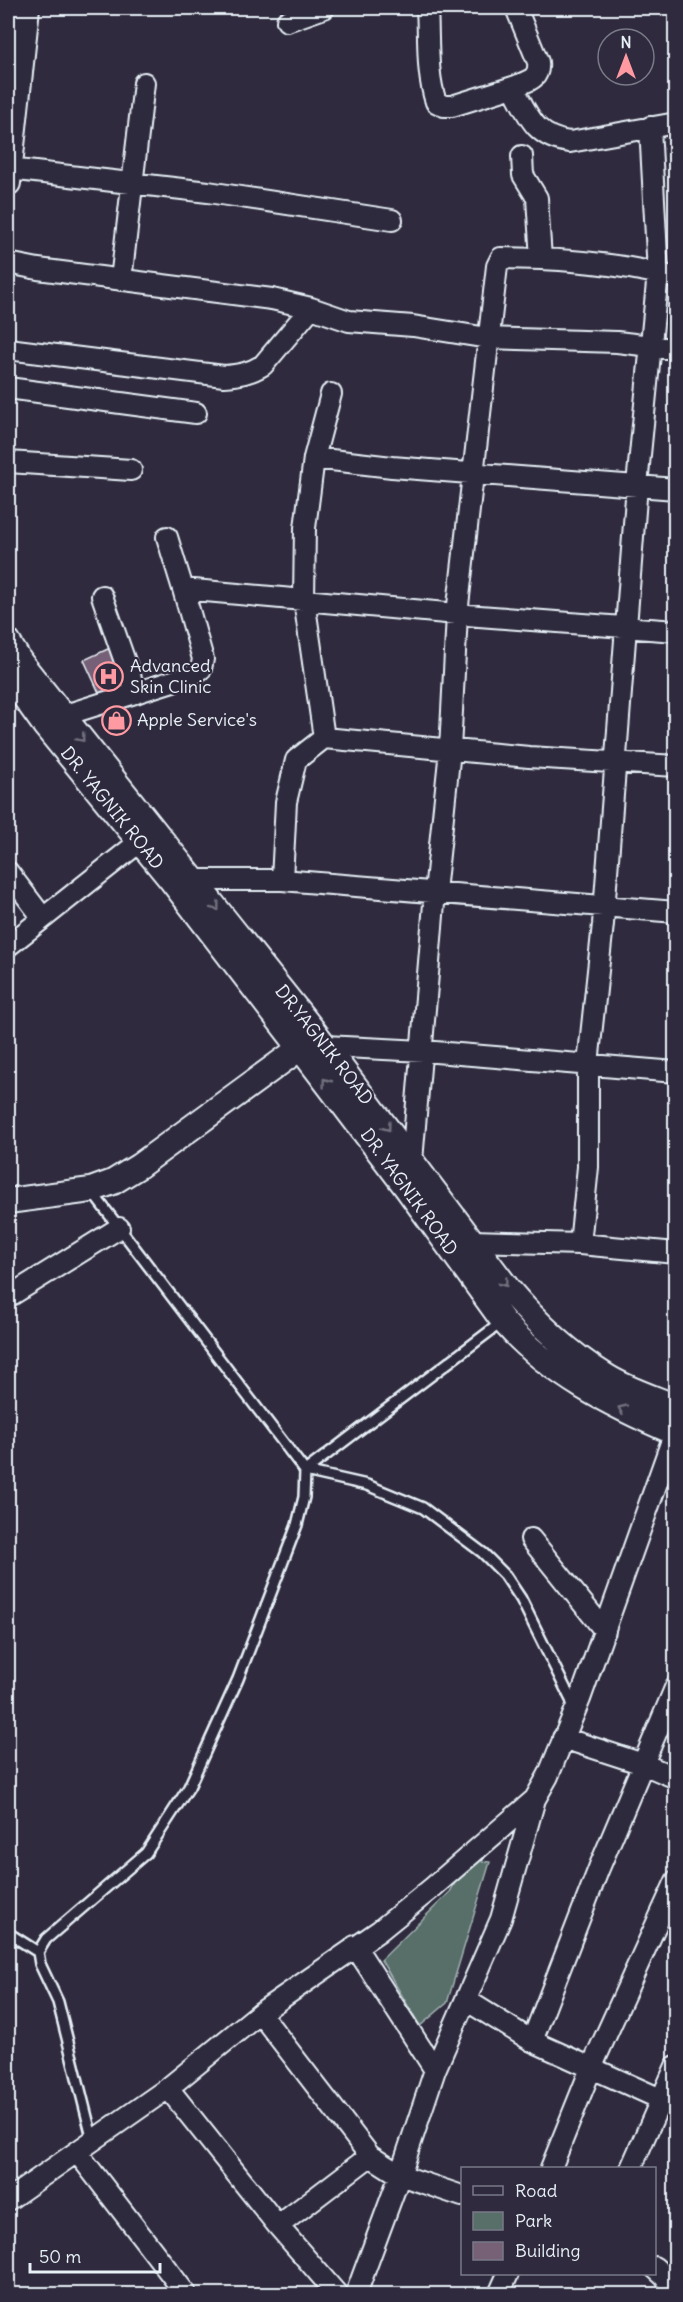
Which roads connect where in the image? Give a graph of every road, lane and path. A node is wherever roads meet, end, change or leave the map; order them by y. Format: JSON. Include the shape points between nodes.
{"nodes":[{"id":1,"x":27,"y":8,"type":"edge"},
{"id":2,"x":324,"y":8,"type":"edge"},
{"id":3,"x":427,"y":8,"type":"edge"},
{"id":4,"x":516,"y":8,"type":"edge"},
{"id":5,"x":286,"y":21,"type":"dead end"},
{"id":6,"x":144,"y":83,"type":"dead end"},
{"id":7,"x":513,"y":87,"type":"junction"},
{"id":8,"x":675,"y":123,"type":"edge"},
{"id":9,"x":650,"y":127,"type":"junction"},
{"id":10,"x":522,"y":156,"type":"dead end"},
{"id":11,"x":8,"y":176,"type":"edge"},
{"id":12,"x":132,"y":182,"type":"junction"},
{"id":13,"x":392,"y":220,"type":"dead end"},
{"id":14,"x":541,"y":259,"type":"junction"},
{"id":15,"x":8,"y":263,"type":"edge"},
{"id":16,"x":667,"y":276,"type":"edge"},
{"id":17,"x":121,"y":280,"type":"junction"},
{"id":18,"x":311,"y":308,"type":"junction"},
{"id":19,"x":488,"y":338,"type":"junction"},
{"id":20,"x":650,"y":347,"type":"junction"},
{"id":21,"x":8,"y":349,"type":"edge"},
{"id":22,"x":675,"y":349,"type":"edge"},
{"id":23,"x":8,"y":388,"type":"edge"},
{"id":24,"x":330,"y":394,"type":"dead end"},
{"id":25,"x":196,"y":413,"type":"dead end"},
{"id":26,"x":314,"y":458,"type":"junction"},
{"id":27,"x":8,"y":462,"type":"edge"},
{"id":28,"x":131,"y":470,"type":"dead end"},
{"id":29,"x":474,"y":472,"type":"junction"},
{"id":30,"x":637,"y":485,"type":"junction"},
{"id":31,"x":675,"y":489,"type":"edge"},
{"id":32,"x":167,"y":537,"type":"dead end"},
{"id":33,"x":183,"y":589,"type":"junction"},
{"id":34,"x":102,"y":596,"type":"dead end"},
{"id":35,"x":304,"y":600,"type":"junction"},
{"id":36,"x":457,"y":614,"type":"junction"},
{"id":37,"x":627,"y":628,"type":"junction"},
{"id":38,"x":675,"y":631,"type":"edge"},
{"id":39,"x":8,"y":642,"type":"edge"},
{"id":40,"x":17,"y":686,"type":"edge"},
{"id":41,"x":136,"y":693,"type":"junction"},
{"id":42,"x":54,"y":721,"type":"junction"},
{"id":43,"x":324,"y":738,"type":"junction"},
{"id":44,"x":450,"y":750,"type":"junction"},
{"id":45,"x":614,"y":762,"type":"junction"},
{"id":46,"x":675,"y":766,"type":"edge"},
{"id":47,"x":147,"y":836,"type":"junction"},
{"id":48,"x":8,"y":872,"type":"edge"},
{"id":49,"x":183,"y":880,"type":"junction"},
{"id":50,"x":282,"y":880,"type":"junction"},
{"id":51,"x":435,"y":892,"type":"junction"},
{"id":52,"x":604,"y":907,"type":"junction"},
{"id":53,"x":675,"y":912,"type":"edge"},
{"id":54,"x":43,"y":918,"type":"junction"},
{"id":55,"x":8,"y":946,"type":"edge"},
{"id":56,"x":325,"y":1046,"type":"junction"},
{"id":57,"x":301,"y":1049,"type":"junction"},
{"id":58,"x":423,"y":1051,"type":"junction"},
{"id":59,"x":588,"y":1064,"type":"junction"},
{"id":60,"x":675,"y":1072,"type":"edge"},
{"id":61,"x":412,"y":1161,"type":"junction"},
{"id":62,"x":91,"y":1190,"type":"junction"},
{"id":63,"x":8,"y":1201,"type":"edge"},
{"id":64,"x":119,"y":1228,"type":"junction"},
{"id":65,"x":472,"y":1241,"type":"junction"},
{"id":66,"x":580,"y":1244,"type":"junction"},
{"id":67,"x":675,"y":1253,"type":"edge"},
{"id":68,"x":8,"y":1297,"type":"edge"},
{"id":69,"x":512,"y":1314,"type":"junction"},
{"id":70,"x":675,"y":1407,"type":"edge"},
{"id":71,"x":675,"y":1432,"type":"edge"},
{"id":72,"x":305,"y":1471,"type":"junction"},
{"id":73,"x":531,"y":1539,"type":"dead end"},
{"id":74,"x":605,"y":1632,"type":"junction"},
{"id":75,"x":675,"y":1686,"type":"edge"},
{"id":76,"x":576,"y":1710,"type":"junction"},
{"id":77,"x":564,"y":1738,"type":"junction"},
{"id":78,"x":643,"y":1764,"type":"junction"},
{"id":79,"x":675,"y":1778,"type":"edge"},
{"id":80,"x":536,"y":1799,"type":"junction"},
{"id":81,"x":675,"y":1881,"type":"edge"},
{"id":82,"x":8,"y":1933,"type":"edge"},
{"id":83,"x":355,"y":1946,"type":"junction"},
{"id":84,"x":38,"y":1952,"type":"junction"},
{"id":85,"x":466,"y":2000,"type":"junction"},
{"id":86,"x":260,"y":2013,"type":"junction"},
{"id":87,"x":532,"y":2041,"type":"junction"},
{"id":88,"x":592,"y":2066,"type":"junction"},
{"id":89,"x":675,"y":2066,"type":"edge"},
{"id":90,"x":435,"y":2070,"type":"junction"},
{"id":91,"x":168,"y":2088,"type":"junction"},
{"id":92,"x":668,"y":2103,"type":"edge"},
{"id":93,"x":85,"y":2146,"type":"junction"},
{"id":94,"x":370,"y":2156,"type":"junction"},
{"id":95,"x":552,"y":2167,"type":"edge"},
{"id":96,"x":632,"y":2167,"type":"edge"},
{"id":97,"x":400,"y":2175,"type":"junction"},
{"id":98,"x":461,"y":2196,"type":"edge"},
{"id":99,"x":8,"y":2200,"type":"edge"},
{"id":100,"x":278,"y":2226,"type":"junction"},
{"id":101,"x":665,"y":2268,"type":"edge"},
{"id":102,"x":507,"y":2275,"type":"edge"},
{"id":103,"x":675,"y":2293,"type":"edge"},
{"id":104,"x":186,"y":2295,"type":"edge"},
{"id":105,"x":337,"y":2295,"type":"edge"},
{"id":106,"x":356,"y":2295,"type":"edge"},
{"id":107,"x":499,"y":2295,"type":"edge"}],
"edges":[{"from":1,"to":11,"type":"street"},
{"from":2,"to":5,"type":"street"},
{"from":3,"to":7,"type":"street","via":[[436,102],[452,106]]},
{"from":4,"to":7,"type":"street","via":[[539,71],[536,78]]},
{"from":6,"to":12,"type":"street"},
{"from":7,"to":9,"type":"street","via":[[533,124],[557,141]]},
{"from":8,"to":9,"type":"street"},
{"from":9,"to":16,"type":"street"},
{"from":10,"to":14,"type":"street","via":[[523,175],[537,198]]},
{"from":11,"to":12,"type":"street"},
{"from":12,"to":13,"type":"street"},
{"from":12,"to":17,"type":"street"},
{"from":14,"to":16,"type":"street","via":[[597,263]]},
{"from":14,"to":19,"type":"street","via":[[501,258]]},
{"from":15,"to":17,"type":"street"},
{"from":16,"to":20,"type":"street"},
{"from":17,"to":18,"type":"street","via":[[272,299]]},
{"from":18,"to":19,"type":"street","via":[[349,321]]},
{"from":18,"to":21,"type":"street","via":[[263,365],[241,375]]},
{"from":19,"to":20,"type":"street","via":[[617,342]]},
{"from":19,"to":29,"type":"street"},
{"from":20,"to":22,"type":"street"},
{"from":20,"to":30,"type":"street"},
{"from":23,"to":25,"type":"street"},
{"from":24,"to":26,"type":"street"},
{"from":26,"to":29,"type":"street"},
{"from":26,"to":35,"type":"street","via":[[305,528]]},
{"from":27,"to":28,"type":"street"},
{"from":29,"to":30,"type":"street"},
{"from":29,"to":36,"type":"street"},
{"from":30,"to":31,"type":"street"},
{"from":30,"to":37,"type":"street"},
{"from":32,"to":33,"type":"street"},
{"from":33,"to":35,"type":"street"},
{"from":33,"to":41,"type":"street","via":[[203,659],[201,669]]},
{"from":34,"to":41,"type":"street"},
{"from":35,"to":36,"type":"street"},
{"from":35,"to":43,"type":"street"},
{"from":36,"to":37,"type":"street"},
{"from":36,"to":44,"type":"street"},
{"from":37,"to":38,"type":"street"},
{"from":37,"to":45,"type":"street"},
{"from":39,"to":40,"type":"street"},
{"from":40,"to":42,"type":"street","name":"DR. YAGNIK ROAD"},
{"from":41,"to":42,"type":"street"},
{"from":42,"to":47,"type":"street","name":"DR. YAGNIK ROAD"},
{"from":43,"to":44,"type":"street"},
{"from":43,"to":50,"type":"street","via":[[296,760],[286,802]]},
{"from":44,"to":45,"type":"street"},
{"from":44,"to":51,"type":"street"},
{"from":45,"to":46,"type":"street"},
{"from":45,"to":52,"type":"street"},
{"from":47,"to":49,"type":"street","name":"DR. YAGNIK ROAD"},
{"from":47,"to":54,"type":"street"},
{"from":48,"to":54,"type":"street"},
{"from":49,"to":50,"type":"street"},
{"from":49,"to":56,"type":"street","name":"DR.YAGNIK ROAD","one_way":true},
{"from":49,"to":57,"type":"street","name":"DR. YAGNIK ROAD"},
{"from":50,"to":51,"type":"street"},
{"from":51,"to":52,"type":"street"},
{"from":51,"to":58,"type":"street"},
{"from":52,"to":53,"type":"street"},
{"from":52,"to":59,"type":"street"},
{"from":54,"to":55,"type":"street"},
{"from":56,"to":57,"type":"street"},
{"from":56,"to":58,"type":"street"},
{"from":56,"to":61,"type":"street","name":"DR.YAGNIK ROAD","one_way":true},
{"from":57,"to":62,"type":"street","via":[[139,1166]]},
{"from":69,"to":57,"type":"street","name":"DR. YAGNIK ROAD","one_way":true,"via":[[406,1187]]},
{"from":58,"to":59,"type":"street"},
{"from":58,"to":61,"type":"street"},
{"from":59,"to":60,"type":"street"},
{"from":59,"to":66,"type":"street","via":[[588,1167]]},
{"from":61,"to":65,"type":"street","name":"DR.YAGNIK ROAD"},
{"from":62,"to":63,"type":"street"},
{"from":62,"to":64,"type":"lane"},
{"from":64,"to":68,"type":"street"},
{"from":64,"to":72,"type":"lane"},
{"from":65,"to":66,"type":"street"},
{"from":65,"to":69,"type":"street","name":"DR.YAGNIK ROAD","one_way":true},
{"from":66,"to":67,"type":"street"},
{"from":69,"to":70,"type":"street","name":"DR.YAGNIK ROAD","via":[[605,1376]]},
{"from":71,"to":69,"type":"street","name":"DR. YAGNIK ROAD","one_way":true,"via":[[615,1406],[570,1378],[519,1340]]},
{"from":69,"to":72,"type":"lane"},
{"from":71,"to":74,"type":"street"},
{"from":72,"to":76,"type":"lane","via":[[367,1485],[423,1508],[483,1553],[521,1599]]},
{"from":72,"to":84,"type":"lane","via":[[297,1525],[238,1679],[189,1787],[146,1853],[46,1939]]},
{"from":73,"to":74,"type":"street"},
{"from":74,"to":76,"type":"street"},
{"from":75,"to":78,"type":"street"},
{"from":76,"to":77,"type":"street"},
{"from":77,"to":78,"type":"street"},
{"from":77,"to":80,"type":"street"},
{"from":78,"to":79,"type":"street"},
{"from":78,"to":87,"type":"street"},
{"from":80,"to":83,"type":"street","via":[[432,1888]]},
{"from":80,"to":85,"type":"street","via":[[501,1920]]},
{"from":81,"to":88,"type":"street"},
{"from":82,"to":84,"type":"lane"},
{"from":83,"to":86,"type":"street"},
{"from":83,"to":90,"type":"street"},
{"from":84,"to":93,"type":"lane","via":[[58,2002]]},
{"from":85,"to":87,"type":"street"},
{"from":85,"to":90,"type":"street"},
{"from":86,"to":91,"type":"street"},
{"from":86,"to":94,"type":"street"},
{"from":87,"to":88,"type":"street"},
{"from":88,"to":92,"type":"street"},
{"from":88,"to":95,"type":"street"},
{"from":89,"to":92,"type":"street"},
{"from":90,"to":97,"type":"street"},
{"from":91,"to":93,"type":"street"},
{"from":91,"to":100,"type":"street"},
{"from":92,"to":96,"type":"street"},
{"from":93,"to":99,"type":"street"},
{"from":93,"to":104,"type":"street"},
{"from":94,"to":97,"type":"street"},
{"from":94,"to":100,"type":"street"},
{"from":97,"to":98,"type":"street"},
{"from":97,"to":106,"type":"street"},
{"from":100,"to":105,"type":"street"},
{"from":101,"to":103,"type":"street"},
{"from":102,"to":107,"type":"street"}]}
